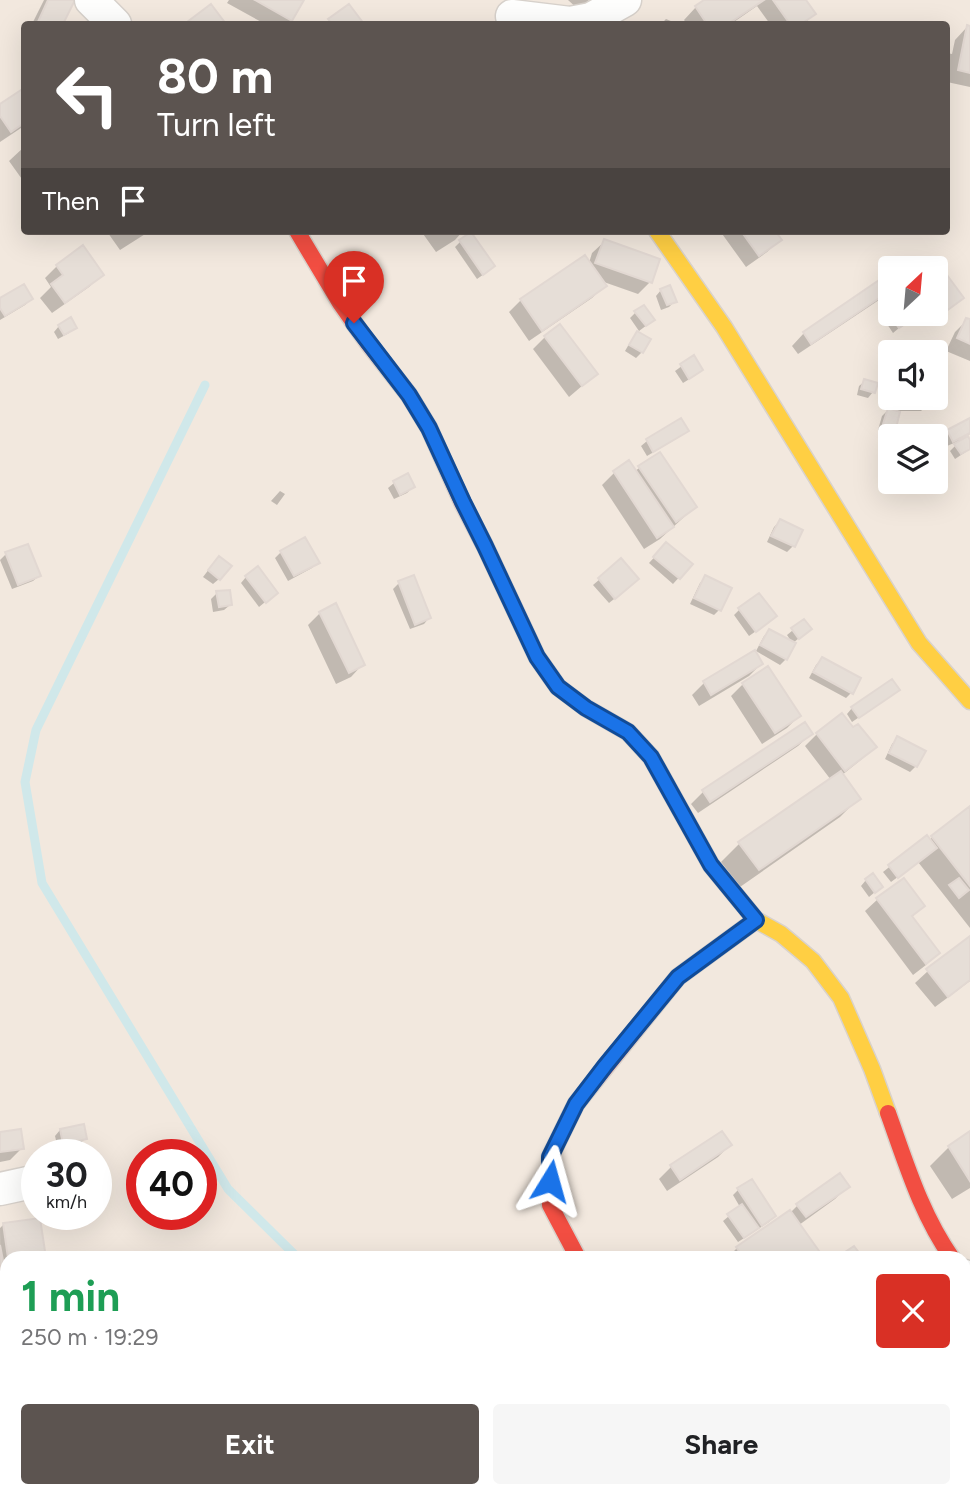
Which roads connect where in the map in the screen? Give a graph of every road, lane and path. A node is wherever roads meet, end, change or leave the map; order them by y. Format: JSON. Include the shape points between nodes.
{"nodes":[{"id":1,"x":91,"y":0,"type":"edge"},
{"id":2,"x":625,"y":0,"type":"edge"},
{"id":3,"x":510,"y":13,"type":"edge"},
{"id":4,"x":113,"y":21,"type":"edge"},
{"id":5,"x":558,"y":21,"type":"edge"},
{"id":6,"x":580,"y":21,"type":"edge"},
{"id":7,"x":299,"y":235,"type":"edge"},
{"id":8,"x":660,"y":235,"type":"edge"},
{"id":9,"x":970,"y":701,"type":"edge"},
{"id":10,"x":756,"y":920,"type":"junction"},
{"id":11,"x":21,"y":1184,"type":"edge"},
{"id":12,"x":0,"y":1189,"type":"edge"},
{"id":13,"x":574,"y":1251,"type":"edge"},
{"id":14,"x":948,"y":1251,"type":"edge"}],
"edges":[{"from":1,"to":4,"type":"street"},
{"from":2,"to":6,"type":"street"},
{"from":3,"to":5,"type":"street"},
{"from":7,"to":10,"type":"street","via":[[340,303],[429,428],[537,657],[558,687],[628,732],[651,757],[711,865]]},
{"from":8,"to":9,"type":"street","via":[[724,327],[919,643]]},
{"from":10,"to":13,"type":"street","via":[[678,977],[576,1104],[550,1157],[550,1205]]},
{"from":10,"to":14,"type":"street","via":[[813,961],[841,998],[921,1205]]},
{"from":11,"to":12,"type":"street"}]}
